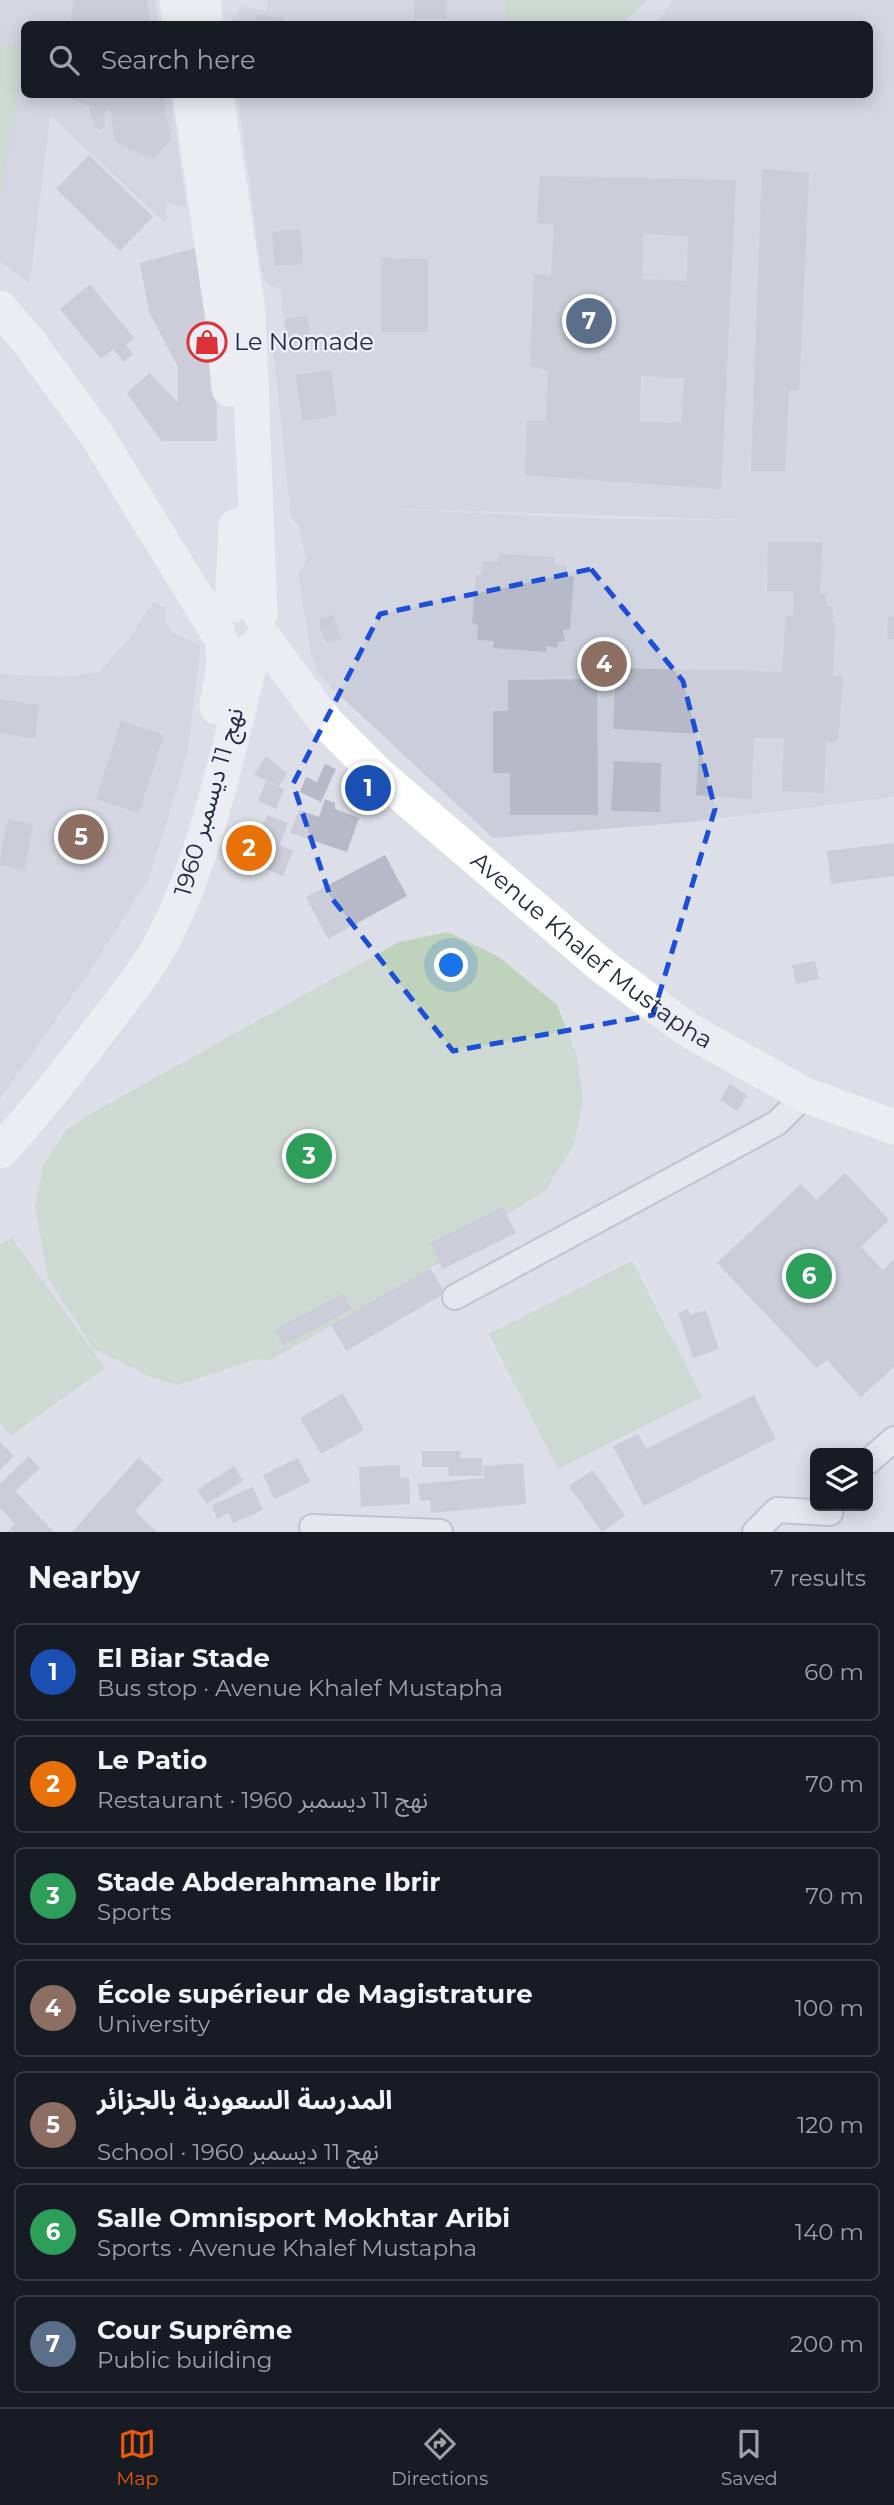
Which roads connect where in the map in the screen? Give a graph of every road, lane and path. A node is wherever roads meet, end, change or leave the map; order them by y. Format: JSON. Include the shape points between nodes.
{"nodes":[{"id":1,"x":177,"y":0,"type":"edge"},
{"id":2,"x":203,"y":0,"type":"edge"},
{"id":3,"x":180,"y":21,"type":"edge"},
{"id":4,"x":206,"y":21,"type":"edge"},
{"id":5,"x":191,"y":98,"type":"edge"},
{"id":6,"x":217,"y":98,"type":"edge"},
{"id":7,"x":0,"y":308,"type":"edge"},
{"id":8,"x":241,"y":633,"type":"junction"},
{"id":9,"x":805,"y":1095,"type":"junction"},
{"id":10,"x":0,"y":1118,"type":"edge"},
{"id":11,"x":894,"y":1127,"type":"edge"},
{"id":12,"x":0,"y":1151,"type":"edge"},
{"id":13,"x":455,"y":1297,"type":"dead end"},
{"id":14,"x":894,"y":1438,"type":"edge"},
{"id":15,"x":873,"y":1457,"type":"edge"},
{"id":16,"x":831,"y":1517,"type":"edge"},
{"id":17,"x":312,"y":1527,"type":"dead end"},
{"id":18,"x":440,"y":1532,"type":"edge"},
{"id":19,"x":755,"y":1532,"type":"edge"}],
"edges":[{"from":1,"to":3,"type":"main road"},
{"from":2,"to":4,"type":"main road"},
{"from":5,"to":8,"type":"main road","name":"نهج 11 ديسمبر 1960","via":[[228,363]]},
{"from":6,"to":8,"type":"main road","name":"نهج 11 ديسمبر 1960","via":[[248,312]]},
{"from":7,"to":8,"type":"main road","name":"Avenue Khalef Mustapha","via":[[96,434],[172,556]]},
{"from":8,"to":9,"type":"main road","name":"Avenue Khalef Mustapha","via":[[380,776],[601,965],[688,1030]]},
{"from":8,"to":10,"type":"main road","name":"نهج 11 ديسمبر 1960","via":[[224,663],[185,829],[157,904],[87,1013]]},
{"from":8,"to":12,"type":"main road","name":"نهج 11 ديسمبر 1960","via":[[196,863],[166,934],[131,989]]},
{"from":9,"to":11,"type":"main road","name":"Avenue Khalef Mustapha"},
{"from":9,"to":13,"type":"street","via":[[776,1123]]},
{"from":14,"to":15,"type":"street"},
{"from":16,"to":19,"type":"street","via":[[777,1510]]},
{"from":17,"to":18,"type":"street"}]}
